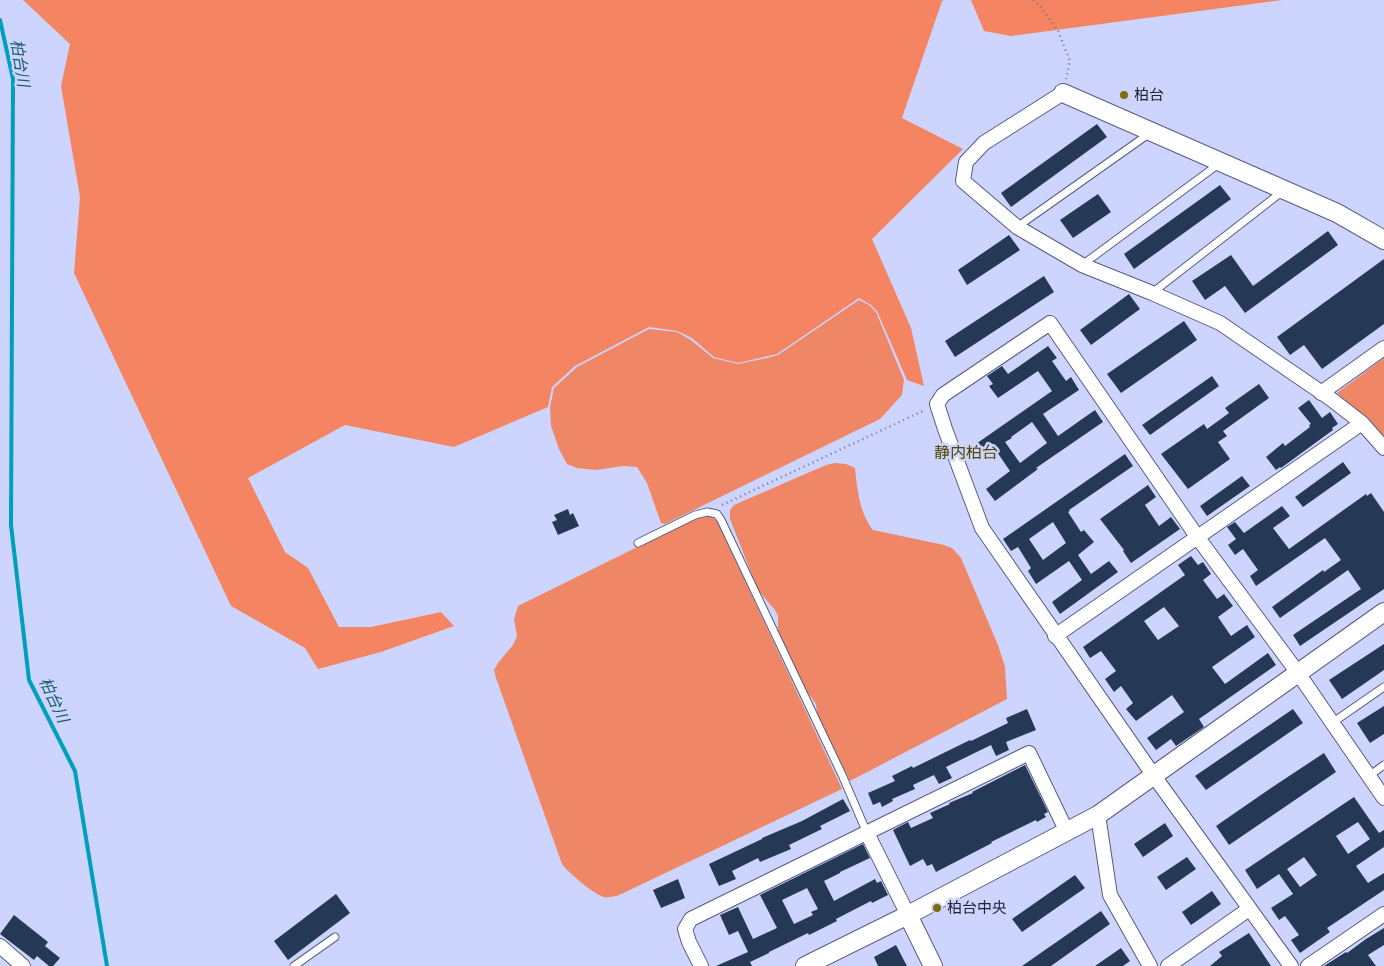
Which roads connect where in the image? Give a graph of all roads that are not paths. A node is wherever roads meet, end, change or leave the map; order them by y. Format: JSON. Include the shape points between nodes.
{"nodes":[{"id":1,"x":1063,"y":93,"type":"joint"},
{"id":2,"x":1153,"y":131,"type":"junction"},
{"id":3,"x":1222,"y":162,"type":"junction"},
{"id":4,"x":1286,"y":190,"type":"junction"},
{"id":5,"x":1017,"y":227,"type":"junction"},
{"id":6,"x":1384,"y":240,"type":"edge"},
{"id":7,"x":1082,"y":265,"type":"junction"},
{"id":8,"x":1152,"y":293,"type":"junction"},
{"id":9,"x":1384,"y":348,"type":"edge"},
{"id":10,"x":1321,"y":393,"type":"junction"},
{"id":11,"x":1362,"y":423,"type":"junction"},
{"id":12,"x":1384,"y":448,"type":"edge"},
{"id":13,"x":1198,"y":538,"type":"junction"},
{"id":14,"x":638,"y":543,"type":"dead end"},
{"id":15,"x":1384,"y":612,"type":"edge"},
{"id":16,"x":1055,"y":636,"type":"junction"},
{"id":17,"x":1298,"y":673,"type":"junction"},
{"id":18,"x":1384,"y":687,"type":"edge"},
{"id":19,"x":1332,"y":723,"type":"junction"},
{"id":20,"x":1384,"y":765,"type":"edge"},
{"id":21,"x":1154,"y":776,"type":"junction"},
{"id":22,"x":1368,"y":776,"type":"junction"},
{"id":23,"x":1384,"y":798,"type":"edge"},
{"id":24,"x":1098,"y":815,"type":"junction"},
{"id":25,"x":1067,"y":832,"type":"junction"},
{"id":26,"x":867,"y":833,"type":"junction"},
{"id":27,"x":1249,"y":909,"type":"junction"},
{"id":28,"x":1384,"y":914,"type":"edge"},
{"id":29,"x":908,"y":915,"type":"junction"},
{"id":30,"x":335,"y":937,"type":"dead end"},
{"id":31,"x":0,"y":946,"type":"edge"},
{"id":32,"x":23,"y":966,"type":"edge"},
{"id":33,"x":294,"y":966,"type":"edge"},
{"id":34,"x":701,"y":966,"type":"edge"},
{"id":35,"x":805,"y":966,"type":"edge"},
{"id":36,"x":933,"y":966,"type":"edge"},
{"id":37,"x":1150,"y":966,"type":"edge"},
{"id":38,"x":1168,"y":966,"type":"edge"},
{"id":39,"x":1291,"y":966,"type":"edge"},
{"id":40,"x":1308,"y":966,"type":"edge"}],
"edges":[{"from":1,"to":2,"type":"street"},
{"from":1,"to":5,"type":"street","via":[[984,143],[966,162],[963,181]]},
{"from":2,"to":3,"type":"street"},
{"from":2,"to":5,"type":"lane"},
{"from":3,"to":4,"type":"street"},
{"from":3,"to":7,"type":"lane"},
{"from":4,"to":6,"type":"street","via":[[1337,213]]},
{"from":4,"to":8,"type":"lane"},
{"from":5,"to":7,"type":"street"},
{"from":7,"to":8,"type":"street"},
{"from":8,"to":10,"type":"street","via":[[1220,323]]},
{"from":9,"to":10,"type":"street"},
{"from":10,"to":11,"type":"street"},
{"from":11,"to":12,"type":"street"},
{"from":11,"to":13,"type":"street"},
{"from":13,"to":16,"type":"street"},
{"from":13,"to":16,"type":"street","via":[[1050,323],[943,395],[937,404],[982,528]]},
{"from":13,"to":17,"type":"street"},
{"from":14,"to":26,"type":"lane","via":[[695,515],[717,514]]},
{"from":15,"to":17,"type":"street"},
{"from":16,"to":21,"type":"street"},
{"from":17,"to":19,"type":"street"},
{"from":17,"to":21,"type":"street"},
{"from":18,"to":19,"type":"lane"},
{"from":19,"to":22,"type":"street"},
{"from":20,"to":22,"type":"lane"},
{"from":21,"to":24,"type":"street"},
{"from":21,"to":27,"type":"street"},
{"from":22,"to":23,"type":"street"},
{"from":24,"to":25,"type":"street"},
{"from":24,"to":37,"type":"street","via":[[1110,895]]},
{"from":25,"to":26,"type":"street","via":[[1029,753]]},
{"from":25,"to":29,"type":"street"},
{"from":26,"to":29,"type":"street"},
{"from":26,"to":34,"type":"street","via":[[691,919],[685,929]]},
{"from":27,"to":38,"type":"street"},
{"from":27,"to":39,"type":"street"},
{"from":28,"to":40,"type":"street"},
{"from":29,"to":35,"type":"street"},
{"from":29,"to":36,"type":"street"},
{"from":30,"to":33,"type":"lane"},
{"from":31,"to":32,"type":"street"}]}
